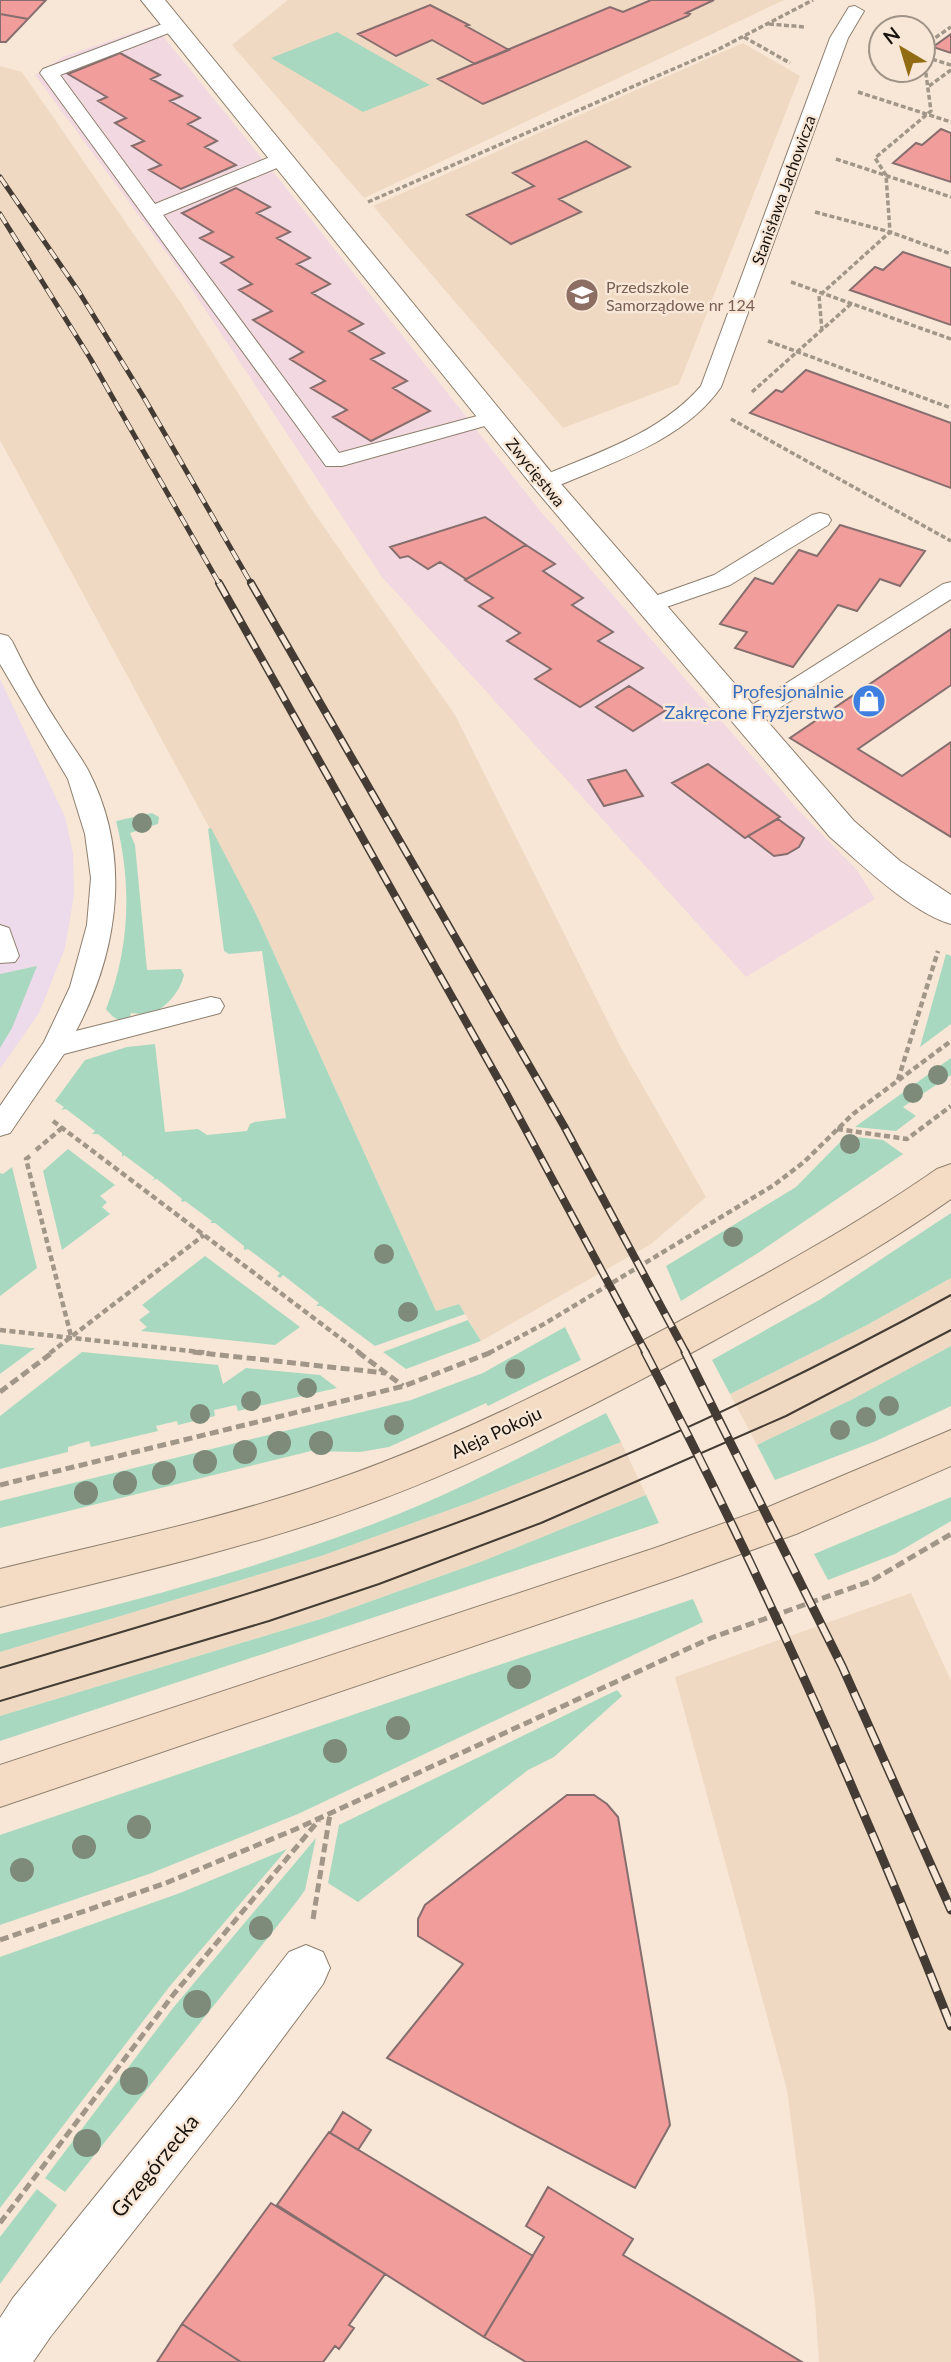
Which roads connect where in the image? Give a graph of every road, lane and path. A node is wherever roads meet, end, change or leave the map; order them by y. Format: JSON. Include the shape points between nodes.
{"nodes":[{"id":1,"x":153,"y":0,"type":"edge"},
{"id":2,"x":813,"y":0,"type":"edge"},
{"id":3,"x":855,"y":11,"type":"dead end"},
{"id":4,"x":173,"y":24,"type":"junction"},
{"id":5,"x":951,"y":68,"type":"edge"},
{"id":6,"x":929,"y":84,"type":"edge"},
{"id":7,"x":929,"y":87,"type":"junction"},
{"id":8,"x":850,"y":90,"type":"dead end"},
{"id":9,"x":928,"y":114,"type":"junction"},
{"id":10,"x":951,"y":122,"type":"edge"},
{"id":11,"x":799,"y":147,"type":"junction"},
{"id":12,"x":282,"y":159,"type":"junction"},
{"id":13,"x":886,"y":175,"type":"junction"},
{"id":14,"x":951,"y":197,"type":"edge"},
{"id":15,"x":778,"y":202,"type":"junction"},
{"id":16,"x":357,"y":206,"type":"dead end"},
{"id":17,"x":151,"y":213,"type":"junction"},
{"id":18,"x":890,"y":232,"type":"junction"},
{"id":19,"x":951,"y":254,"type":"edge"},
{"id":20,"x":754,"y":268,"type":"junction"},
{"id":21,"x":822,"y":292,"type":"junction"},
{"id":22,"x":852,"y":303,"type":"junction"},
{"id":23,"x":732,"y":327,"type":"junction"},
{"id":24,"x":822,"y":331,"type":"junction"},
{"id":25,"x":951,"y":339,"type":"edge"},
{"id":26,"x":797,"y":352,"type":"junction"},
{"id":27,"x":696,"y":407,"type":"junction"},
{"id":28,"x":951,"y":408,"type":"edge"},
{"id":29,"x":725,"y":415,"type":"junction"},
{"id":30,"x":492,"y":418,"type":"junction"},
{"id":31,"x":545,"y":483,"type":"junction"},
{"id":32,"x":820,"y":520,"type":"dead end"},
{"id":33,"x":951,"y":541,"type":"edge"},
{"id":34,"x":951,"y":589,"type":"edge"},
{"id":35,"x":649,"y":606,"type":"junction"},
{"id":36,"x":0,"y":641,"type":"edge"},
{"id":37,"x":11,"y":687,"type":"edge"},
{"id":38,"x":746,"y":719,"type":"junction"},
{"id":39,"x":951,"y":912,"type":"edge"},
{"id":40,"x":939,"y":949,"type":"dead end"},
{"id":41,"x":211,"y":1006,"type":"dead end"},
{"id":42,"x":951,"y":1041,"type":"edge"},
{"id":43,"x":56,"y":1046,"type":"junction"},
{"id":44,"x":898,"y":1080,"type":"junction"},
{"id":45,"x":23,"y":1097,"type":"junction"},
{"id":46,"x":951,"y":1106,"type":"edge"},
{"id":47,"x":0,"y":1126,"type":"edge"},
{"id":48,"x":62,"y":1128,"type":"junction"},
{"id":49,"x":837,"y":1129,"type":"junction"},
{"id":50,"x":951,"y":1180,"type":"edge"},
{"id":51,"x":204,"y":1235,"type":"junction"},
{"id":52,"x":0,"y":1331,"type":"edge"},
{"id":53,"x":71,"y":1337,"type":"junction"},
{"id":54,"x":386,"y":1373,"type":"junction"},
{"id":55,"x":404,"y":1386,"type":"junction"},
{"id":56,"x":0,"y":1392,"type":"edge"},
{"id":57,"x":951,"y":1447,"type":"edge"},
{"id":58,"x":0,"y":1485,"type":"edge"},
{"id":59,"x":951,"y":1534,"type":"edge"},
{"id":60,"x":0,"y":1588,"type":"edge"},
{"id":61,"x":0,"y":1787,"type":"edge"},
{"id":62,"x":330,"y":1813,"type":"junction"},
{"id":63,"x":322,"y":1816,"type":"junction"},
{"id":64,"x":0,"y":1940,"type":"edge"},
{"id":65,"x":306,"y":1968,"type":"joint"},
{"id":66,"x":0,"y":2223,"type":"edge"},
{"id":67,"x":2,"y":2362,"type":"edge"}],
"edges":[{"from":1,"to":4,"type":"street","name":"Zwycięstwa"},
{"from":2,"to":16,"type":"path","via":[[717,50]]},
{"from":3,"to":11,"type":"lane","name":"Stanisława Jachowicza","via":[[839,38]]},
{"from":4,"to":12,"type":"street","name":"Zwycięstwa"},
{"from":4,"to":17,"type":"lane","via":[[49,73]]},
{"from":5,"to":7,"type":"path"},
{"from":6,"to":7,"type":"path"},
{"from":7,"to":9,"type":"path"},
{"from":8,"to":9,"type":"path"},
{"from":9,"to":10,"type":"path"},
{"from":9,"to":13,"type":"path","via":[[875,158]]},
{"from":11,"to":13,"type":"path"},
{"from":11,"to":15,"type":"lane","name":"Stanisława Jachowicza"},
{"from":12,"to":17,"type":"lane"},
{"from":12,"to":30,"type":"street","name":"Zwycięstwa"},
{"from":13,"to":14,"type":"path"},
{"from":13,"to":18,"type":"path"},
{"from":15,"to":18,"type":"path"},
{"from":15,"to":20,"type":"lane","name":"Stanisława Jachowicza"},
{"from":17,"to":30,"type":"lane","via":[[334,461]]},
{"from":18,"to":19,"type":"path"},
{"from":18,"to":21,"type":"path"},
{"from":20,"to":21,"type":"path"},
{"from":20,"to":23,"type":"lane","name":"Stanisława Jachowicza"},
{"from":21,"to":22,"type":"path"},
{"from":21,"to":24,"type":"path"},
{"from":22,"to":24,"type":"path"},
{"from":22,"to":25,"type":"path"},
{"from":23,"to":26,"type":"path"},
{"from":23,"to":27,"type":"lane","name":"Stanisława Jachowicza","via":[[711,387]]},
{"from":24,"to":26,"type":"path"},
{"from":26,"to":28,"type":"path"},
{"from":26,"to":29,"type":"path"},
{"from":27,"to":29,"type":"path"},
{"from":27,"to":31,"type":"lane","name":"Stanisława Jachowicza","via":[[669,425]]},
{"from":29,"to":33,"type":"path"},
{"from":30,"to":31,"type":"street","name":"Zwycięstwa"},
{"from":31,"to":35,"type":"street","name":"Zwycięstwa"},
{"from":32,"to":35,"type":"lane","via":[[722,580]]},
{"from":34,"to":38,"type":"lane"},
{"from":35,"to":38,"type":"street","name":"Zwycięstwa"},
{"from":36,"to":37,"type":"lane"},
{"from":37,"to":43,"type":"lane","via":[[79,776],[100,846],[104,891],[95,946],[75,1011]]},
{"from":38,"to":39,"type":"street","name":"Zwycięstwa","via":[[842,829],[888,869]]},
{"from":40,"to":44,"type":"path"},
{"from":41,"to":43,"type":"lane"},
{"from":42,"to":44,"type":"path"},
{"from":43,"to":45,"type":"lane"},
{"from":44,"to":49,"type":"path"},
{"from":45,"to":47,"type":"lane"},
{"from":45,"to":48,"type":"path"},
{"from":46,"to":49,"type":"path","via":[[907,1139]]},
{"from":48,"to":51,"type":"path"},
{"from":48,"to":53,"type":"path","via":[[26,1159]]},
{"from":49,"to":55,"type":"path","via":[[774,1185],[556,1318],[482,1357]]},
{"from":50,"to":60,"type":"main road","name":"Aleja Pokoju","via":[[822,1261],[695,1332],[447,1454],[304,1508]]},
{"from":51,"to":53,"type":"path"},
{"from":51,"to":54,"type":"path"},
{"from":52,"to":53,"type":"path"},
{"from":53,"to":54,"type":"path"},
{"from":53,"to":56,"type":"path"},
{"from":54,"to":55,"type":"path"},
{"from":55,"to":58,"type":"path"},
{"from":57,"to":61,"type":"main road","via":[[794,1516],[662,1564]]},
{"from":59,"to":62,"type":"path","via":[[871,1581],[711,1638]]},
{"from":62,"to":63,"type":"path"},
{"from":62,"to":65,"type":"path"},
{"from":63,"to":64,"type":"path","via":[[166,1883]]},
{"from":63,"to":66,"type":"path","via":[[158,2013]]},
{"from":65,"to":67,"type":"street","name":"Grzegórzecka","via":[[32,2317]]}]}
